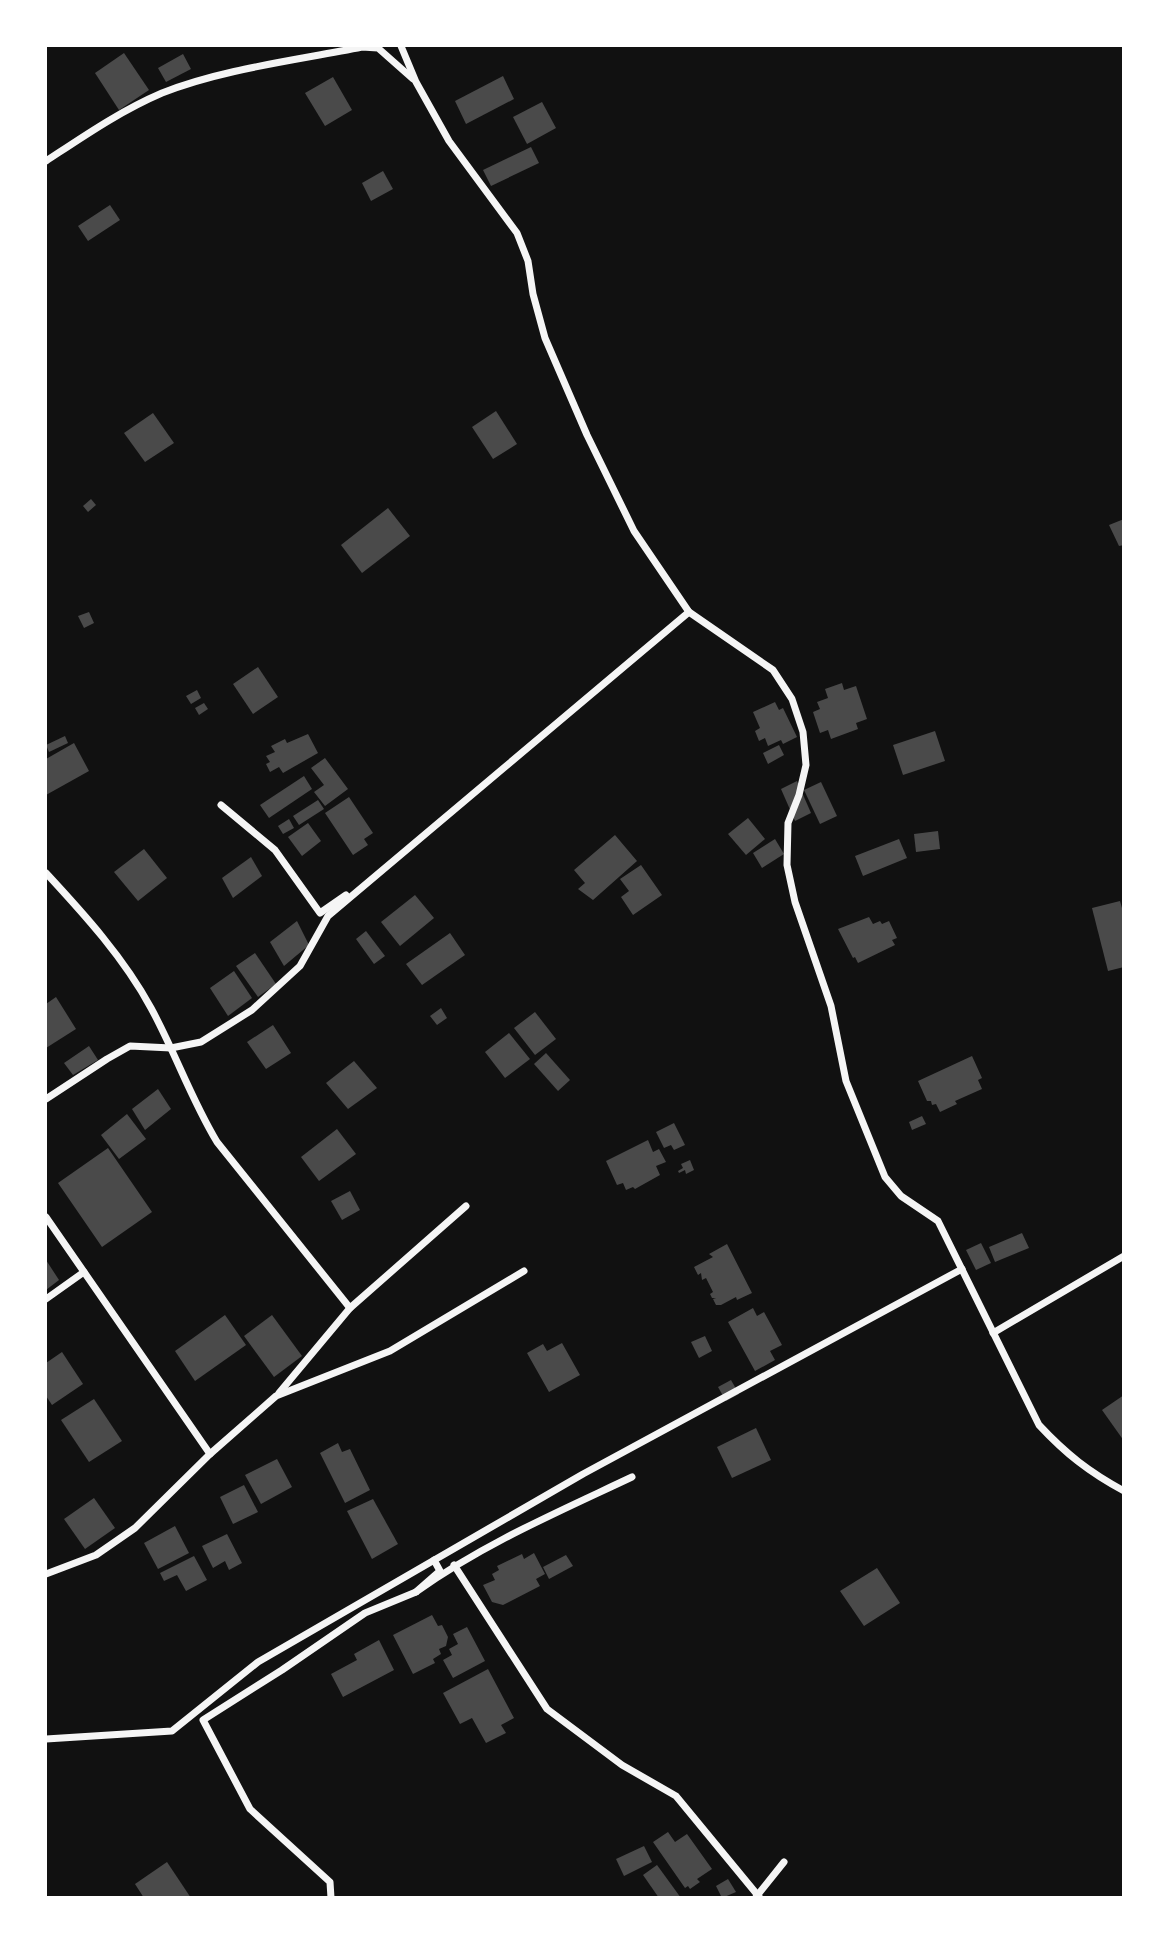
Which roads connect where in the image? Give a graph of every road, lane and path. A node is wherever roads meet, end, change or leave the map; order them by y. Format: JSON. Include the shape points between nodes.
{"nodes":[{"id":1,"x":401,"y":46,"type":"edge"},
{"id":2,"x":416,"y":82,"type":"junction"},
{"id":3,"x":46,"y":161,"type":"edge"},
{"id":4,"x":690,"y":612,"type":"junction"},
{"id":5,"x":221,"y":806,"type":"dead end"},
{"id":6,"x":389,"y":864,"type":"junction"},
{"id":7,"x":46,"y":873,"type":"edge"},
{"id":8,"x":171,"y":1048,"type":"junction"},
{"id":9,"x":46,"y":1099,"type":"edge"},
{"id":10,"x":466,"y":1206,"type":"dead end"},
{"id":11,"x":46,"y":1217,"type":"edge"},
{"id":12,"x":1124,"y":1256,"type":"edge"},
{"id":13,"x":962,"y":1269,"type":"junction"},
{"id":14,"x":524,"y":1271,"type":"dead end"},
{"id":15,"x":84,"y":1272,"type":"junction"},
{"id":16,"x":46,"y":1299,"type":"edge"},
{"id":17,"x":350,"y":1308,"type":"junction"},
{"id":18,"x":993,"y":1333,"type":"junction"},
{"id":19,"x":276,"y":1396,"type":"junction"},
{"id":20,"x":210,"y":1454,"type":"junction"},
{"id":21,"x":632,"y":1477,"type":"dead end"},
{"id":22,"x":1124,"y":1491,"type":"edge"},
{"id":23,"x":434,"y":1560,"type":"junction"},
{"id":24,"x":454,"y":1565,"type":"junction"},
{"id":25,"x":46,"y":1574,"type":"edge"},
{"id":26,"x":416,"y":1592,"type":"junction"},
{"id":27,"x":46,"y":1739,"type":"edge"},
{"id":28,"x":784,"y":1862,"type":"dead end"},
{"id":29,"x":757,"y":1897,"type":"edge"},
{"id":30,"x":331,"y":1898,"type":"edge"}],
"edges":[{"from":1,"to":2,"type":"street"},
{"from":2,"to":3,"type":"street","via":[[378,48],[362,47],[214,77],[117,114]]},
{"from":2,"to":4,"type":"street","via":[[449,141],[517,233],[545,338],[587,435],[634,531]]},
{"from":4,"to":6,"type":"street"},
{"from":4,"to":13,"type":"street","via":[[774,670],[792,699],[803,732],[806,765],[788,823],[787,865],[831,1006],[846,1081],[885,1177],[901,1196],[938,1222]]},
{"from":5,"to":6,"type":"street","via":[[275,850],[320,913]]},
{"from":6,"to":8,"type":"street","via":[[328,916],[300,965],[252,1010],[201,1042]]},
{"from":7,"to":8,"type":"street","via":[[117,957],[149,1004]]},
{"from":8,"to":9,"type":"street","via":[[130,1046]]},
{"from":8,"to":17,"type":"street","via":[[217,1142]]},
{"from":10,"to":17,"type":"street"},
{"from":11,"to":15,"type":"street"},
{"from":12,"to":18,"type":"street"},
{"from":13,"to":18,"type":"street"},
{"from":13,"to":23,"type":"street"},
{"from":14,"to":19,"type":"street","via":[[390,1351]]},
{"from":15,"to":16,"type":"street"},
{"from":15,"to":20,"type":"street"},
{"from":17,"to":19,"type":"street"},
{"from":18,"to":22,"type":"street","via":[[1039,1425],[1065,1453]]},
{"from":19,"to":20,"type":"street"},
{"from":20,"to":25,"type":"street","via":[[135,1528],[96,1555]]},
{"from":21,"to":24,"type":"street"},
{"from":23,"to":26,"type":"street","via":[[440,1571]]},
{"from":23,"to":27,"type":"street","via":[[258,1662],[172,1731]]},
{"from":24,"to":26,"type":"street"},
{"from":24,"to":29,"type":"street","via":[[547,1709],[622,1765],[676,1796]]},
{"from":26,"to":30,"type":"street","via":[[365,1613],[203,1720],[250,1808],[330,1882]]},
{"from":28,"to":29,"type":"street"}]}
